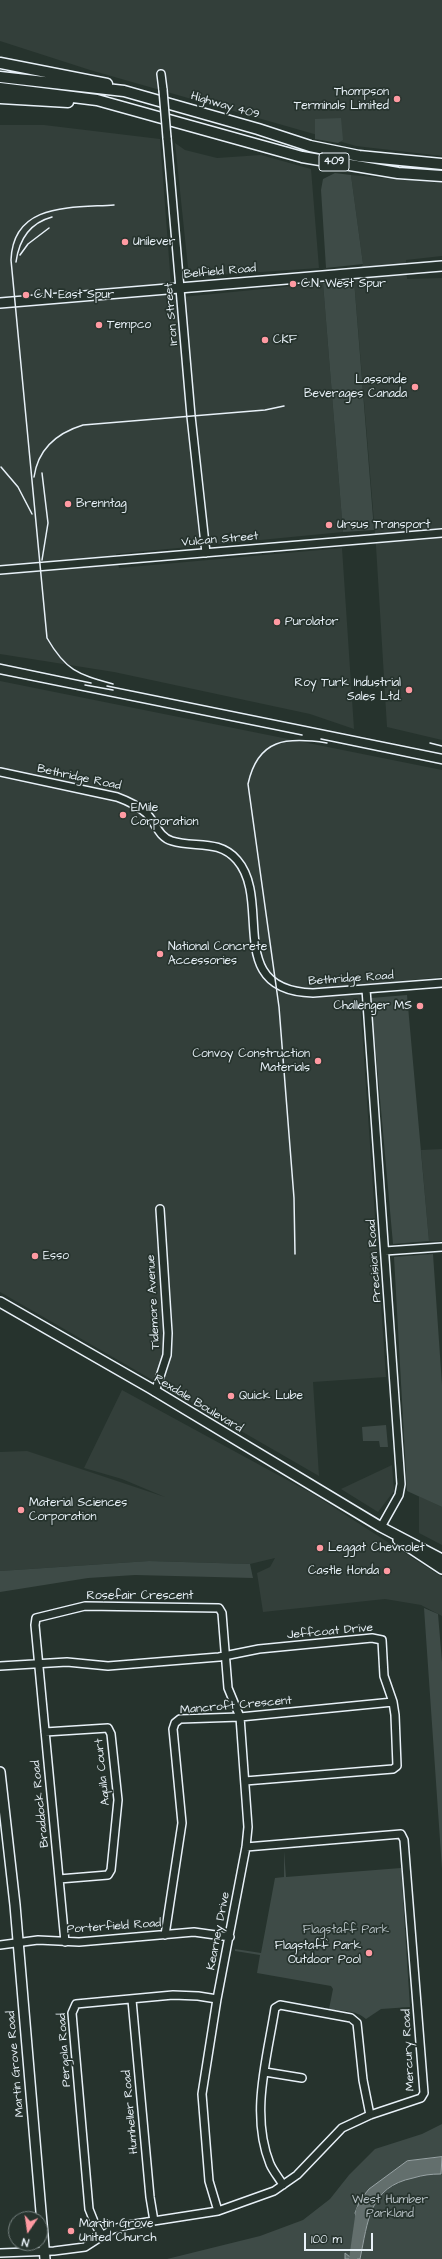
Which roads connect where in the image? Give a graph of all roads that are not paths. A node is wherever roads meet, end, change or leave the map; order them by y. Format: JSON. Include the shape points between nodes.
{"nodes":[{"id":1,"x":0,"y":63,"type":"edge"},
{"id":2,"x":161,"y":74,"type":"dead end"},
{"id":3,"x":0,"y":77,"type":"edge"},
{"id":4,"x":0,"y":88,"type":"edge"},
{"id":5,"x":124,"y":91,"type":"junction"},
{"id":6,"x":0,"y":98,"type":"edge"},
{"id":7,"x":97,"y":100,"type":"junction"},
{"id":8,"x":442,"y":164,"type":"edge"},
{"id":9,"x":442,"y":176,"type":"edge"},
{"id":10,"x":442,"y":266,"type":"edge"},
{"id":11,"x":181,"y":288,"type":"junction"},
{"id":12,"x":0,"y":303,"type":"edge"},
{"id":13,"x":442,"y":533,"type":"edge"},
{"id":14,"x":206,"y":553,"type":"junction"},
{"id":15,"x":0,"y":570,"type":"edge"},
{"id":16,"x":0,"y":772,"type":"edge"},
{"id":17,"x":442,"y":983,"type":"edge"},
{"id":18,"x":366,"y":989,"type":"junction"},
{"id":19,"x":160,"y":1209,"type":"dead end"},
{"id":20,"x":442,"y":1246,"type":"edge"},
{"id":21,"x":385,"y":1251,"type":"junction"},
{"id":22,"x":1,"y":1302,"type":"edge"},
{"id":23,"x":155,"y":1392,"type":"junction"},
{"id":24,"x":381,"y":1527,"type":"junction"},
{"id":25,"x":442,"y":1559,"type":"edge"},
{"id":26,"x":442,"y":1569,"type":"edge"},
{"id":27,"x":225,"y":1655,"type":"junction"},
{"id":28,"x":38,"y":1663,"type":"junction"},
{"id":29,"x":0,"y":1666,"type":"edge"},
{"id":30,"x":393,"y":1702,"type":"junction"},
{"id":31,"x":240,"y":1717,"type":"junction"},
{"id":32,"x":45,"y":1732,"type":"junction"},
{"id":33,"x":0,"y":1772,"type":"edge"},
{"id":34,"x":246,"y":1781,"type":"junction"},
{"id":35,"x":246,"y":1847,"type":"junction"},
{"id":36,"x":59,"y":1880,"type":"junction"},
{"id":37,"x":165,"y":1935,"type":"junction"},
{"id":38,"x":230,"y":1937,"type":"junction"},
{"id":39,"x":65,"y":1942,"type":"junction"},
{"id":40,"x":18,"y":1943,"type":"junction"},
{"id":41,"x":0,"y":1945,"type":"edge"},
{"id":42,"x":217,"y":1999,"type":"junction"},
{"id":43,"x":132,"y":2000,"type":"junction"},
{"id":44,"x":265,"y":2072,"type":"junction"},
{"id":45,"x":302,"y":2078,"type":"dead end"},
{"id":46,"x":370,"y":2115,"type":"junction"},
{"id":47,"x":283,"y":2185,"type":"junction"},
{"id":48,"x":218,"y":2211,"type":"junction"},
{"id":49,"x":154,"y":2221,"type":"junction"},
{"id":50,"x":102,"y":2235,"type":"junction"},
{"id":51,"x":0,"y":2253,"type":"edge"},
{"id":52,"x":44,"y":2255,"type":"edge"}],
"edges":[{"from":1,"to":5,"type":"highway","via":[[107,84]]},
{"from":2,"to":11,"type":"street","name":"Iron Street","bridge":true},
{"from":3,"to":5,"type":"highway","name":"Highway 409","number":"409"},
{"from":4,"to":7,"type":"highway","number":"409"},
{"from":5,"to":8,"type":"highway","name":"Highway 409","number":"409","via":[[310,146],[359,156]]},
{"from":6,"to":7,"type":"highway","via":[[80,103]]},
{"from":7,"to":9,"type":"highway","number":"409","via":[[302,157],[398,173]]},
{"from":10,"to":11,"type":"main road","name":"Belfield Road"},
{"from":11,"to":12,"type":"main road","name":"Belfield Road"},
{"from":11,"to":14,"type":"street","name":"Iron Street","via":[[191,416]]},
{"from":13,"to":14,"type":"street","name":"Vulcan Street"},
{"from":14,"to":15,"type":"street","name":"Vulcan Street"},
{"from":16,"to":18,"type":"street","name":"Bethridge Road","via":[[117,796],[134,803],[147,814],[160,833],[170,841],[206,843],[222,849],[237,859],[246,876],[257,959],[266,974],[283,988],[302,993]]},
{"from":17,"to":18,"type":"street","name":"Bethridge Road"},
{"from":18,"to":21,"type":"street","name":"Precision Road"},
{"from":19,"to":23,"type":"street","name":"Tidemore Avenue","via":[[168,1333],[167,1355]]},
{"from":20,"to":21,"type":"street"},
{"from":21,"to":24,"type":"street","name":"Precision Road","via":[[401,1484],[399,1495]]},
{"from":22,"to":23,"type":"main road","name":"Rexdale Boulevard"},
{"from":23,"to":24,"type":"main road","name":"Rexdale Boulevard"},
{"from":24,"to":25,"type":"main road","name":"Rexdale Boulevard"},
{"from":24,"to":26,"type":"main road","name":"Rexdale Boulevard"},
{"from":27,"to":28,"type":"street","name":"Jeffcoat Drive","via":[[108,1666],[66,1662]]},
{"from":27,"to":28,"type":"street","name":"Rosefair Crescent","via":[[222,1613],[219,1608],[85,1606],[36,1618],[34,1625]]},
{"from":27,"to":30,"type":"street","name":"Jeffcoat Drive","via":[[259,1649],[378,1638],[382,1640],[384,1676]]},
{"from":27,"to":31,"type":"street","name":"Kearney Drive","via":[[228,1688]]},
{"from":28,"to":29,"type":"street","name":"Jeffcoat Drive"},
{"from":28,"to":32,"type":"street","name":"Braddock Road"},
{"from":30,"to":31,"type":"street","name":"Mancroft Crescent"},
{"from":30,"to":34,"type":"street","name":"Jeffcoat Drive","via":[[398,1763],[392,1769]]},
{"from":31,"to":34,"type":"street","name":"Kearney Drive"},
{"from":31,"to":37,"type":"street","name":"Mancroft Crescent","via":[[180,1719],[175,1723],[173,1729],[182,1824]]},
{"from":32,"to":36,"type":"street","name":"Braddock Road"},
{"from":32,"to":36,"type":"street","name":"Aquila Court","via":[[108,1728],[111,1734],[117,1793],[111,1870],[108,1875]]},
{"from":33,"to":40,"type":"main road","name":"Martin Grove Road"},
{"from":34,"to":35,"type":"street","name":"Kearney Drive"},
{"from":35,"to":38,"type":"street","name":"Kearney Drive"},
{"from":35,"to":46,"type":"street","name":"Mercury Road","via":[[396,1834],[401,1834],[404,1840],[424,2093],[418,2101]]},
{"from":36,"to":39,"type":"street","name":"Braddock Road"},
{"from":37,"to":38,"type":"street","name":"Porterfield Road","via":[[194,1932]]},
{"from":37,"to":39,"type":"street","name":"Porterfield Road"},
{"from":38,"to":42,"type":"street","name":"Kearney Drive"},
{"from":39,"to":40,"type":"street","name":"Porterfield Road","via":[[38,1940]]},
{"from":40,"to":41,"type":"street","name":"Porterfield Road"},
{"from":40,"to":52,"type":"main road","name":"Martin Grove Road"},
{"from":42,"to":43,"type":"street","name":"Pergola Road","via":[[173,1995]]},
{"from":42,"to":48,"type":"street","name":"Kearney Drive","via":[[202,2094],[209,2181]]},
{"from":43,"to":49,"type":"street","name":"Humheller Road"},
{"from":43,"to":50,"type":"street","name":"Pergola Road","via":[[76,2004],[72,2013],[89,2210]]},
{"from":44,"to":45,"type":"street"},
{"from":44,"to":46,"type":"street","via":[[275,2008],[280,2005],[351,2018],[357,2023]]},
{"from":44,"to":47,"type":"street","via":[[260,2098],[260,2122],[270,2165]]},
{"from":46,"to":47,"type":"street","name":"Mercury Road","via":[[342,2128]]},
{"from":47,"to":48,"type":"street","name":"Mercury Road","via":[[246,2202]]},
{"from":48,"to":49,"type":"street","name":"Mercury Road"},
{"from":49,"to":50,"type":"street","name":"Mercury Road","via":[[128,2225]]},
{"from":50,"to":52,"type":"street","name":"Mercury Road","via":[[85,2247]]},
{"from":51,"to":52,"type":"street","name":"Mercury Road"}]}
